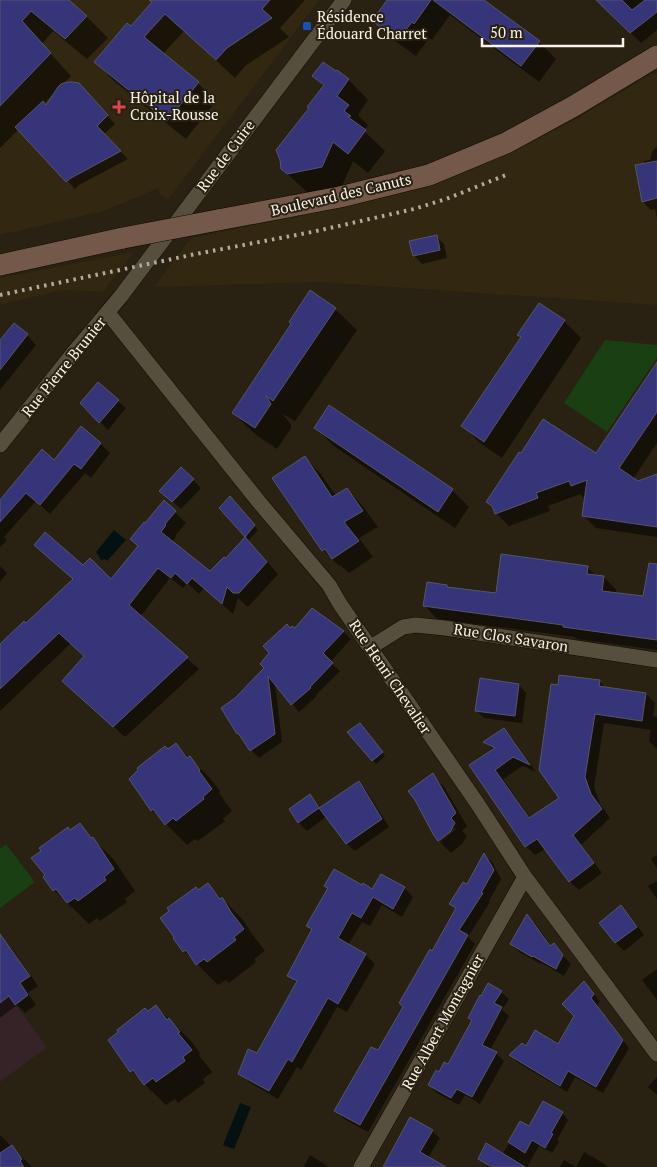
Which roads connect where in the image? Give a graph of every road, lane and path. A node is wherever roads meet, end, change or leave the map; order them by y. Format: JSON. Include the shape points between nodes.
{"nodes":[{"id":1,"x":344,"y":0,"type":"edge"},
{"id":2,"x":657,"y":56,"type":"edge"},
{"id":3,"x":0,"y":265,"type":"edge"},
{"id":4,"x":108,"y":312,"type":"junction"},
{"id":5,"x":0,"y":445,"type":"edge"},
{"id":6,"x":371,"y":647,"type":"junction"},
{"id":7,"x":657,"y":660,"type":"edge"},
{"id":8,"x":525,"y":877,"type":"junction"},
{"id":9,"x":657,"y":1054,"type":"edge"},
{"id":10,"x":361,"y":1167,"type":"edge"}],
"edges":[{"from":1,"to":4,"type":"street","name":"Rue de Cuire"},
{"from":2,"to":3,"type":"main road","name":"Boulevard des Canuts","bridge":true,"via":[[506,143],[429,175],[340,197]]},
{"from":4,"to":5,"type":"street","name":"Rue Pierre Brunier"},
{"from":4,"to":6,"type":"street","name":"Rue Henri Chevalier","via":[[329,585]]},
{"from":6,"to":7,"type":"street","name":"Rue Clos Savaron","via":[[403,627],[416,625]]},
{"from":6,"to":8,"type":"street","name":"Rue Henri Chevalier"},
{"from":8,"to":9,"type":"street","name":"Rue Henri Chevalier"},
{"from":8,"to":10,"type":"street","name":"Rue Albert Montagnier"}]}
